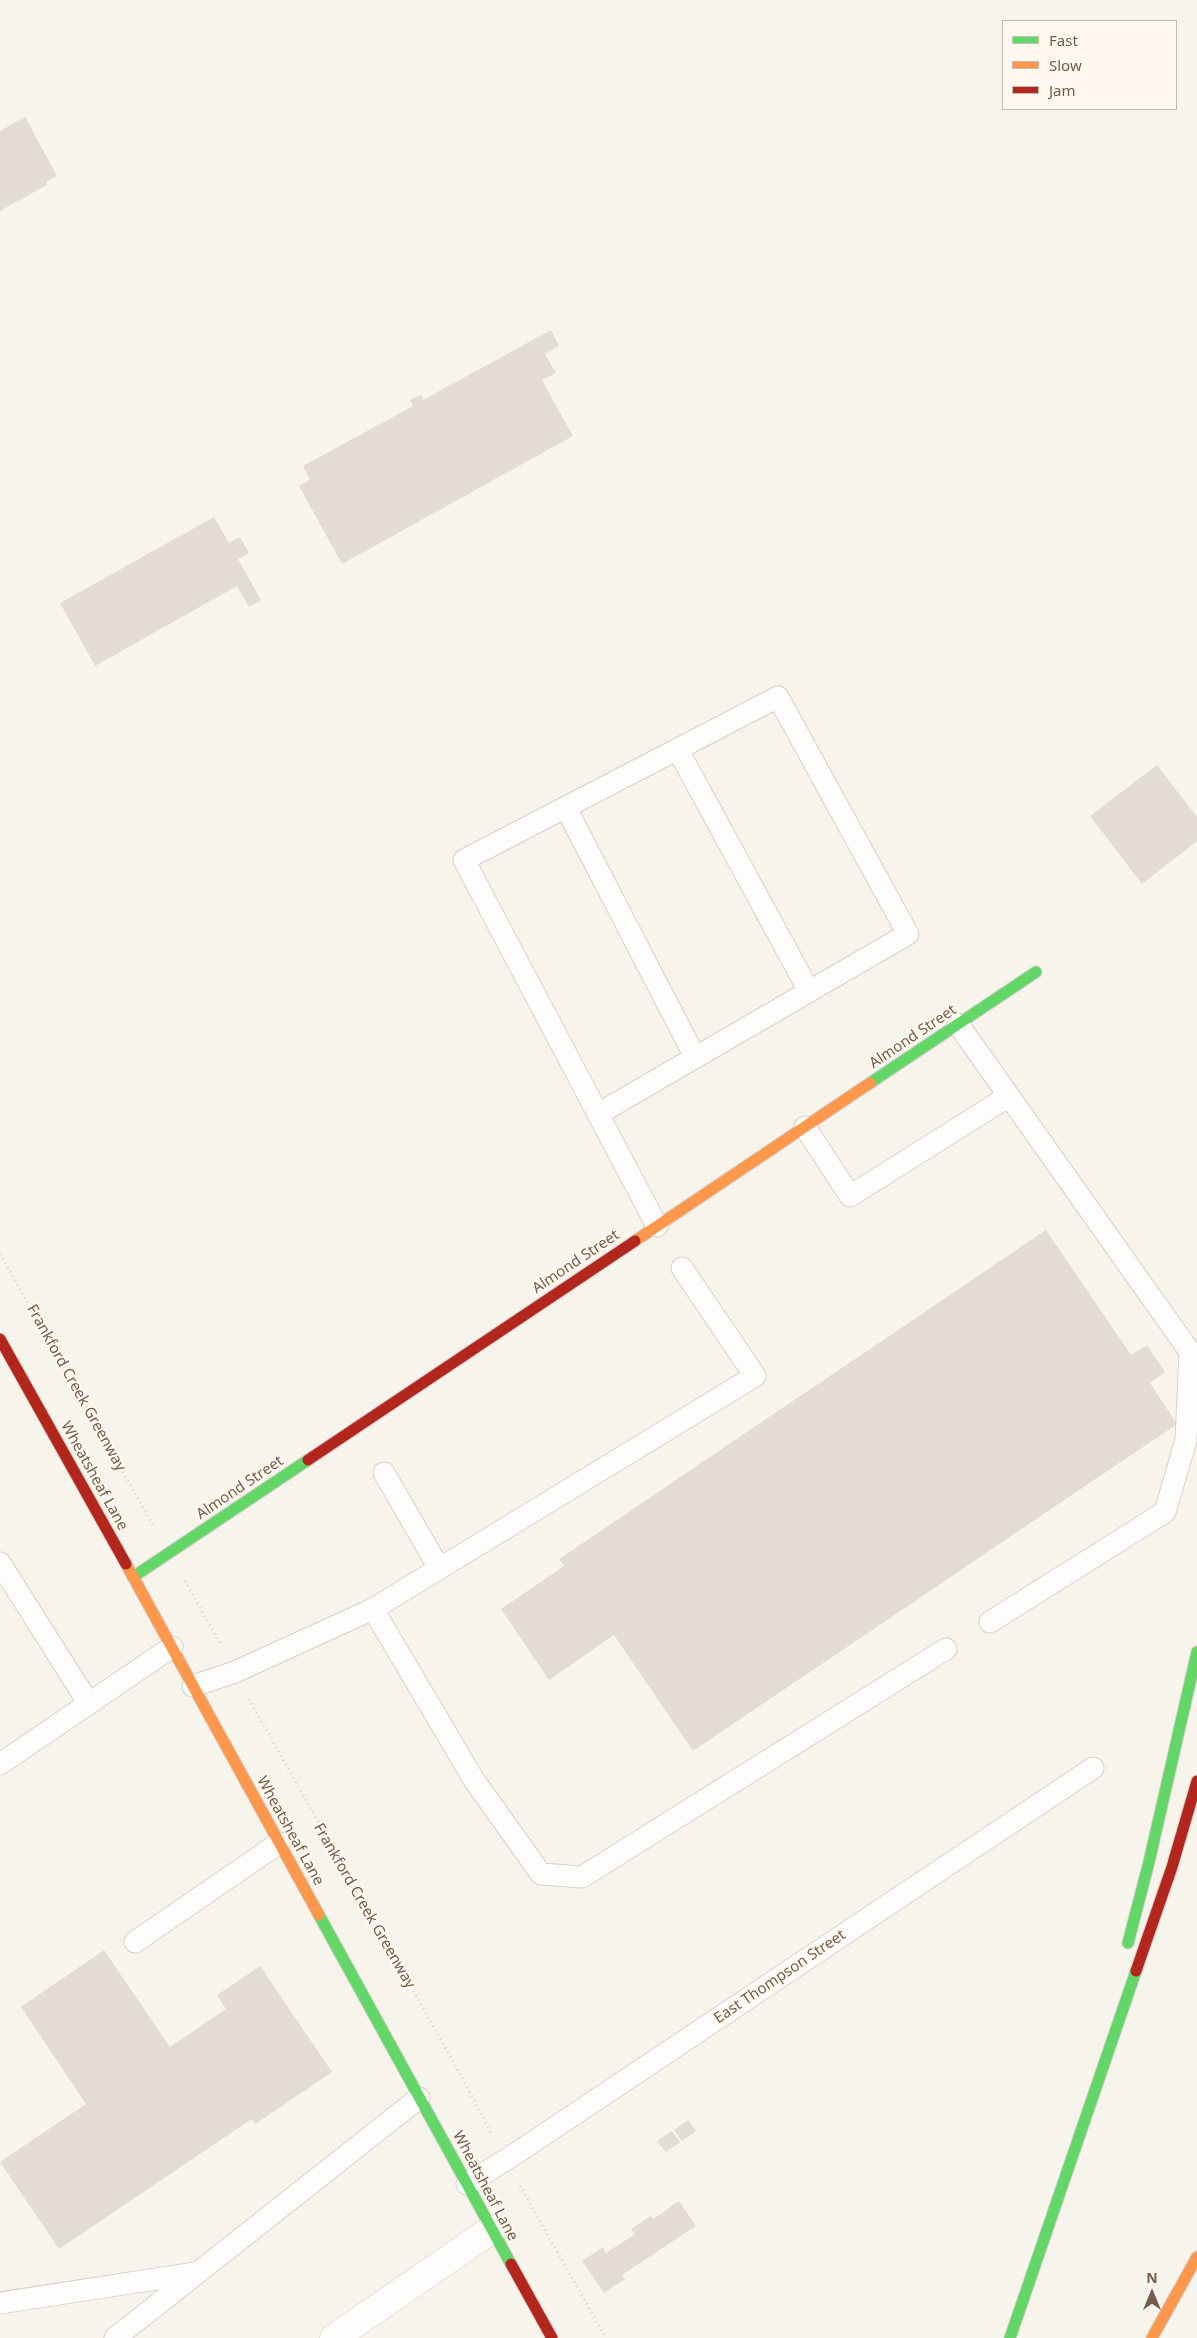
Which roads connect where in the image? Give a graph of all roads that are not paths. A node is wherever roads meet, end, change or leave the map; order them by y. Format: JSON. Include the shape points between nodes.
{"nodes":[{"id":1,"x":678,"y":750,"type":"junction"},
{"id":2,"x":566,"y":808,"type":"junction"},
{"id":3,"x":1036,"y":972,"type":"dead end"},
{"id":4,"x":809,"y":991,"type":"junction"},
{"id":5,"x":958,"y":1024,"type":"junction"},
{"id":6,"x":695,"y":1057,"type":"junction"},
{"id":7,"x":1009,"y":1096,"type":"junction"},
{"id":8,"x":598,"y":1114,"type":"junction"},
{"id":9,"x":805,"y":1127,"type":"junction"},
{"id":10,"x":657,"y":1226,"type":"junction"},
{"id":11,"x":682,"y":1268,"type":"dead end"},
{"id":12,"x":0,"y":1339,"type":"edge"},
{"id":13,"x":8,"y":1372,"type":"edge"},
{"id":14,"x":384,"y":1473,"type":"dead end"},
{"id":15,"x":0,"y":1563,"type":"edge"},
{"id":16,"x":439,"y":1568,"type":"junction"},
{"id":17,"x":133,"y":1577,"type":"junction"},
{"id":18,"x":373,"y":1608,"type":"junction"},
{"id":19,"x":990,"y":1622,"type":"dead end"},
{"id":20,"x":172,"y":1647,"type":"junction"},
{"id":21,"x":946,"y":1649,"type":"dead end"},
{"id":22,"x":1197,"y":1652,"type":"edge"},
{"id":23,"x":193,"y":1686,"type":"junction"},
{"id":24,"x":89,"y":1704,"type":"junction"},
{"id":25,"x":0,"y":1764,"type":"edge"},
{"id":26,"x":1092,"y":1768,"type":"dead end"},
{"id":27,"x":1197,"y":1781,"type":"edge"},
{"id":28,"x":279,"y":1843,"type":"junction"},
{"id":29,"x":135,"y":1942,"type":"dead end"},
{"id":30,"x":1124,"y":1958,"type":"dead end"},
{"id":31,"x":1108,"y":2016,"type":"dead end"},
{"id":32,"x":419,"y":2098,"type":"junction"},
{"id":33,"x":1073,"y":2150,"type":"junction"},
{"id":34,"x":467,"y":2184,"type":"junction"},
{"id":35,"x":491,"y":2230,"type":"junction"},
{"id":36,"x":1197,"y":2257,"type":"edge"},
{"id":37,"x":196,"y":2273,"type":"junction"},
{"id":38,"x":0,"y":2303,"type":"edge"},
{"id":39,"x":115,"y":2338,"type":"edge"},
{"id":40,"x":334,"y":2338,"type":"edge"},
{"id":41,"x":552,"y":2338,"type":"edge"},
{"id":42,"x":1010,"y":2338,"type":"edge"},
{"id":43,"x":1152,"y":2338,"type":"edge"}],
"edges":[{"from":1,"to":2,"type":"lane"},
{"from":1,"to":4,"type":"lane"},
{"from":1,"to":4,"type":"lane","via":[[778,697],[908,934]]},
{"from":2,"to":6,"type":"lane"},
{"from":2,"to":8,"type":"lane","via":[[464,860]]},
{"from":3,"to":5,"type":"main road","name":"Almond Street"},
{"from":4,"to":6,"type":"lane"},
{"from":5,"to":7,"type":"lane"},
{"from":5,"to":9,"type":"main road","name":"Almond Street"},
{"from":6,"to":8,"type":"lane"},
{"from":7,"to":9,"type":"lane","via":[[850,1196]]},
{"from":7,"to":19,"type":"lane","via":[[1190,1352],[1186,1440],[1165,1512]]},
{"from":8,"to":10,"type":"lane"},
{"from":9,"to":10,"type":"main road","name":"Almond Street"},
{"from":10,"to":17,"type":"main road","name":"Almond Street"},
{"from":11,"to":16,"type":"lane","via":[[755,1376]]},
{"from":12,"to":13,"type":"main road","name":"Wheatsheaf Lane"},
{"from":13,"to":17,"type":"main road","name":"Wheatsheaf Lane"},
{"from":14,"to":16,"type":"lane"},
{"from":15,"to":24,"type":"lane"},
{"from":16,"to":18,"type":"lane"},
{"from":17,"to":20,"type":"main road","name":"Wheatsheaf Lane"},
{"from":18,"to":21,"type":"lane","via":[[474,1780],[541,1874],[582,1877]]},
{"from":18,"to":23,"type":"lane","via":[[235,1672]]},
{"from":20,"to":23,"type":"main road","name":"Wheatsheaf Lane"},
{"from":20,"to":24,"type":"lane"},
{"from":22,"to":30,"type":"main road"},
{"from":23,"to":28,"type":"main road","name":"Wheatsheaf Lane"},
{"from":24,"to":25,"type":"lane"},
{"from":26,"to":34,"type":"lane","name":"East Thompson Street"},
{"from":27,"to":33,"type":"main road","via":[[1172,1867]]},
{"from":28,"to":29,"type":"lane"},
{"from":28,"to":32,"type":"main road","name":"Wheatsheaf Lane"},
{"from":31,"to":33,"type":"main road"},
{"from":32,"to":34,"type":"main road","name":"Wheatsheaf Lane"},
{"from":32,"to":37,"type":"lane"},
{"from":33,"to":42,"type":"main road"},
{"from":34,"to":35,"type":"main road","name":"Wheatsheaf Lane"},
{"from":35,"to":40,"type":"street"},
{"from":35,"to":41,"type":"main road","name":"Wheatsheaf Lane"},
{"from":36,"to":43,"type":"main road"},
{"from":37,"to":38,"type":"lane"},
{"from":37,"to":39,"type":"lane"}]}
